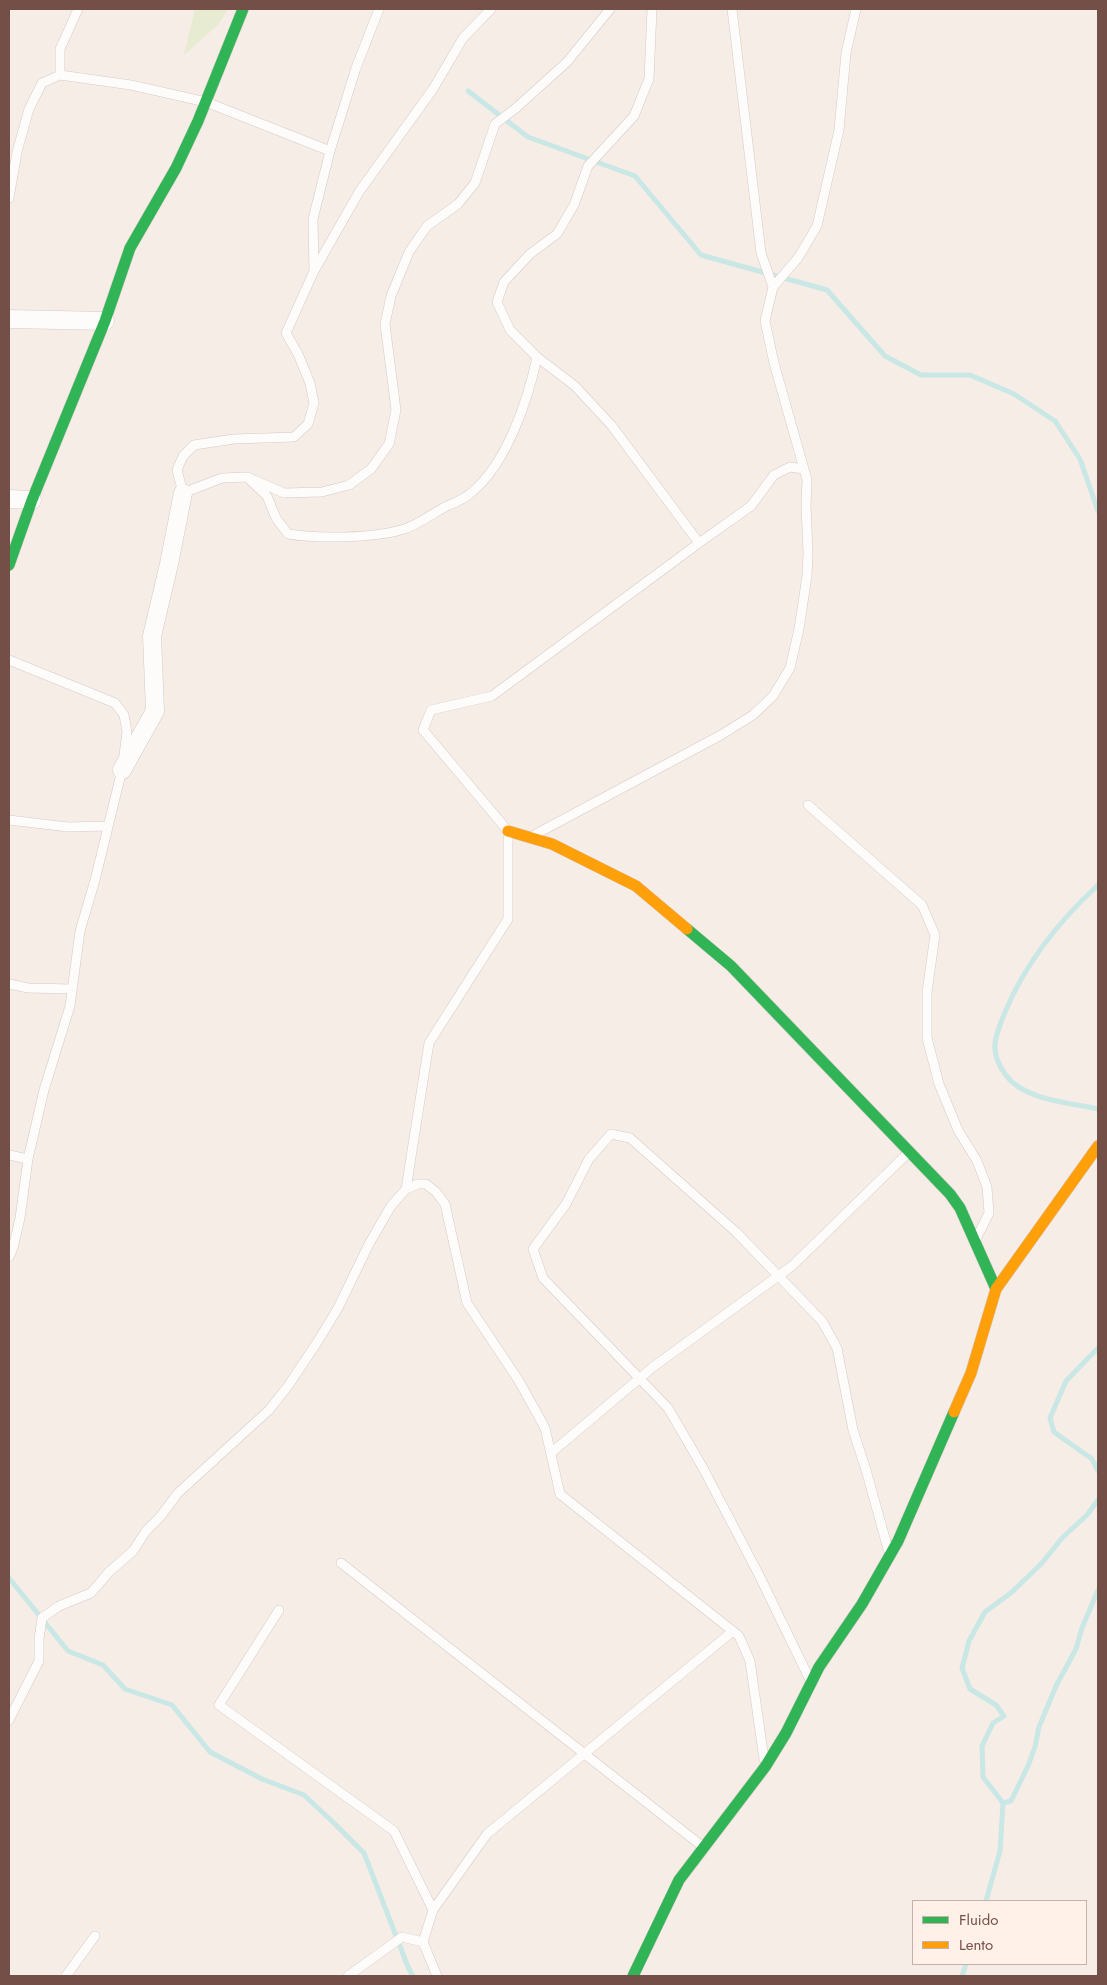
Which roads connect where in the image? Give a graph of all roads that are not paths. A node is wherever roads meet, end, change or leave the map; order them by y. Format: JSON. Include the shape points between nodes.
{"nodes":[{"id":1,"x":78,"y":9,"type":"edge"},
{"id":2,"x":243,"y":9,"type":"edge"},
{"id":3,"x":379,"y":9,"type":"edge"},
{"id":4,"x":491,"y":9,"type":"edge"},
{"id":5,"x":610,"y":9,"type":"edge"},
{"id":6,"x":652,"y":9,"type":"edge"},
{"id":7,"x":732,"y":9,"type":"edge"},
{"id":8,"x":856,"y":9,"type":"edge"},
{"id":9,"x":60,"y":75,"type":"junction"},
{"id":10,"x":206,"y":102,"type":"junction"},
{"id":11,"x":330,"y":150,"type":"junction"},
{"id":12,"x":9,"y":198,"type":"edge"},
{"id":13,"x":314,"y":271,"type":"junction"},
{"id":14,"x":773,"y":287,"type":"junction"},
{"id":15,"x":9,"y":319,"type":"edge"},
{"id":16,"x":105,"y":321,"type":"junction"},
{"id":17,"x":537,"y":357,"type":"junction"},
{"id":18,"x":804,"y":470,"type":"junction"},
{"id":19,"x":247,"y":477,"type":"junction"},
{"id":20,"x":183,"y":493,"type":"junction"},
{"id":21,"x":9,"y":499,"type":"edge"},
{"id":22,"x":32,"y":500,"type":"junction"},
{"id":23,"x":699,"y":543,"type":"junction"},
{"id":24,"x":9,"y":564,"type":"edge"},
{"id":25,"x":9,"y":660,"type":"edge"},
{"id":26,"x":122,"y":770,"type":"junction"},
{"id":27,"x":808,"y":805,"type":"dead end"},
{"id":28,"x":9,"y":820,"type":"edge"},
{"id":29,"x":108,"y":826,"type":"junction"},
{"id":30,"x":508,"y":831,"type":"junction"},
{"id":31,"x":532,"y":837,"type":"junction"},
{"id":32,"x":9,"y":984,"type":"edge"},
{"id":33,"x":72,"y":989,"type":"junction"},
{"id":34,"x":910,"y":1151,"type":"junction"},
{"id":35,"x":1096,"y":1153,"type":"edge"},
{"id":36,"x":9,"y":1155,"type":"edge"},
{"id":37,"x":28,"y":1159,"type":"junction"},
{"id":38,"x":406,"y":1188,"type":"junction"},
{"id":39,"x":974,"y":1241,"type":"junction"},
{"id":40,"x":9,"y":1257,"type":"edge"},
{"id":41,"x":779,"y":1276,"type":"junction"},
{"id":42,"x":996,"y":1289,"type":"junction"},
{"id":43,"x":641,"y":1378,"type":"junction"},
{"id":44,"x":551,"y":1453,"type":"junction"},
{"id":45,"x":890,"y":1556,"type":"junction"},
{"id":46,"x":341,"y":1563,"type":"dead end"},
{"id":47,"x":279,"y":1610,"type":"dead end"},
{"id":48,"x":733,"y":1632,"type":"junction"},
{"id":49,"x":811,"y":1683,"type":"junction"},
{"id":50,"x":9,"y":1720,"type":"edge"},
{"id":51,"x":585,"y":1753,"type":"junction"},
{"id":52,"x":765,"y":1767,"type":"junction"},
{"id":53,"x":704,"y":1848,"type":"junction"},
{"id":54,"x":433,"y":1910,"type":"junction"},
{"id":55,"x":95,"y":1936,"type":"dead end"},
{"id":56,"x":423,"y":1942,"type":"junction"},
{"id":57,"x":66,"y":1976,"type":"edge"},
{"id":58,"x":348,"y":1976,"type":"edge"},
{"id":59,"x":438,"y":1976,"type":"edge"},
{"id":60,"x":633,"y":1976,"type":"edge"}],
"edges":[{"from":1,"to":9,"type":"lane","via":[[60,49]]},
{"from":2,"to":10,"type":"street"},
{"from":3,"to":11,"type":"lane"},
{"from":4,"to":13,"type":"lane","via":[[463,38],[433,89],[359,192]]},
{"from":5,"to":19,"type":"lane","via":[[567,62],[495,124],[474,183],[458,204],[427,226],[409,252],[391,296],[385,324],[396,410],[390,444],[371,469],[349,485],[322,492],[284,493]]},
{"from":6,"to":17,"type":"lane","via":[[649,79],[634,116],[588,166],[574,205],[557,234],[530,254],[504,282],[497,302],[510,330]]},
{"from":7,"to":14,"type":"lane","via":[[761,253]]},
{"from":8,"to":14,"type":"lane","via":[[846,53],[839,130],[817,226],[798,258]]},
{"from":9,"to":10,"type":"lane","via":[[131,85]]},
{"from":9,"to":12,"type":"lane","via":[[42,83],[29,109]]},
{"from":10,"to":11,"type":"lane"},
{"from":10,"to":16,"type":"street","via":[[176,168],[130,248]]},
{"from":11,"to":13,"type":"lane","via":[[313,219]]},
{"from":13,"to":20,"type":"lane","via":[[286,333],[310,383],[314,403],[308,424],[294,437],[194,445],[183,456],[177,470]]},
{"from":14,"to":18,"type":"lane","via":[[765,321]]},
{"from":15,"to":16,"type":"street"},
{"from":16,"to":22,"type":"street"},
{"from":17,"to":19,"type":"lane","via":[[518,423],[493,468],[472,493],[403,530],[309,538],[288,534],[276,518],[267,496]]},
{"from":17,"to":23,"type":"lane","via":[[575,386],[612,426]]},
{"from":18,"to":23,"type":"lane","via":[[790,467],[774,475],[751,506]]},
{"from":18,"to":31,"type":"lane","via":[[807,480],[807,576],[790,668],[773,696],[753,715],[721,734]]},
{"from":19,"to":20,"type":"lane","via":[[222,478]]},
{"from":20,"to":26,"type":"street","via":[[152,636],[155,711]]},
{"from":21,"to":22,"type":"street"},
{"from":22,"to":24,"type":"street"},
{"from":23,"to":30,"type":"lane","via":[[492,696],[431,710],[423,730]]},
{"from":25,"to":26,"type":"lane","via":[[115,703],[124,715],[128,732]]},
{"from":26,"to":29,"type":"lane"},
{"from":27,"to":39,"type":"lane","via":[[922,905],[935,935],[927,992],[927,1038],[939,1084],[987,1187],[989,1213]]},
{"from":28,"to":29,"type":"lane","via":[[68,827]]},
{"from":29,"to":33,"type":"lane","via":[[80,932]]},
{"from":30,"to":31,"type":"street"},
{"from":30,"to":38,"type":"lane","via":[[508,919],[429,1044]]},
{"from":31,"to":34,"type":"street","via":[[636,886],[731,966]]},
{"from":32,"to":33,"type":"lane"},
{"from":33,"to":37,"type":"lane"},
{"from":34,"to":39,"type":"street","via":[[960,1208]]},
{"from":34,"to":41,"type":"lane"},
{"from":35,"to":42,"type":"street"},
{"from":36,"to":37,"type":"lane"},
{"from":37,"to":40,"type":"lane","via":[[20,1218]]},
{"from":38,"to":44,"type":"lane","via":[[426,1184],[445,1204],[468,1303],[519,1381],[545,1428]]},
{"from":38,"to":50,"type":"lane","via":[[391,1206],[318,1341],[269,1410],[178,1493],[146,1530],[133,1551],[91,1593],[59,1606],[42,1618],[38,1660]]},
{"from":39,"to":42,"type":"street"},
{"from":41,"to":43,"type":"lane"},
{"from":41,"to":43,"type":"lane","via":[[736,1232],[630,1138],[611,1134],[589,1160],[566,1204],[532,1249],[543,1278]]},
{"from":41,"to":45,"type":"lane","via":[[822,1321],[837,1348],[853,1430]]},
{"from":42,"to":45,"type":"street","via":[[971,1373]]},
{"from":43,"to":44,"type":"lane"},
{"from":43,"to":49,"type":"lane","via":[[668,1408],[703,1468]]},
{"from":44,"to":48,"type":"lane","via":[[560,1494]]},
{"from":45,"to":49,"type":"street"},
{"from":46,"to":51,"type":"lane"},
{"from":47,"to":54,"type":"lane","via":[[218,1705],[394,1831]]},
{"from":48,"to":51,"type":"lane"},
{"from":48,"to":52,"type":"lane","via":[[739,1636],[750,1661]]},
{"from":49,"to":52,"type":"street","via":[[786,1734]]},
{"from":51,"to":53,"type":"lane"},
{"from":51,"to":54,"type":"lane","via":[[487,1834]]},
{"from":52,"to":53,"type":"street"},
{"from":53,"to":60,"type":"street","via":[[679,1880]]},
{"from":54,"to":56,"type":"lane"},
{"from":55,"to":57,"type":"lane"},
{"from":56,"to":58,"type":"lane","via":[[402,1937]]},
{"from":56,"to":59,"type":"lane"}]}
